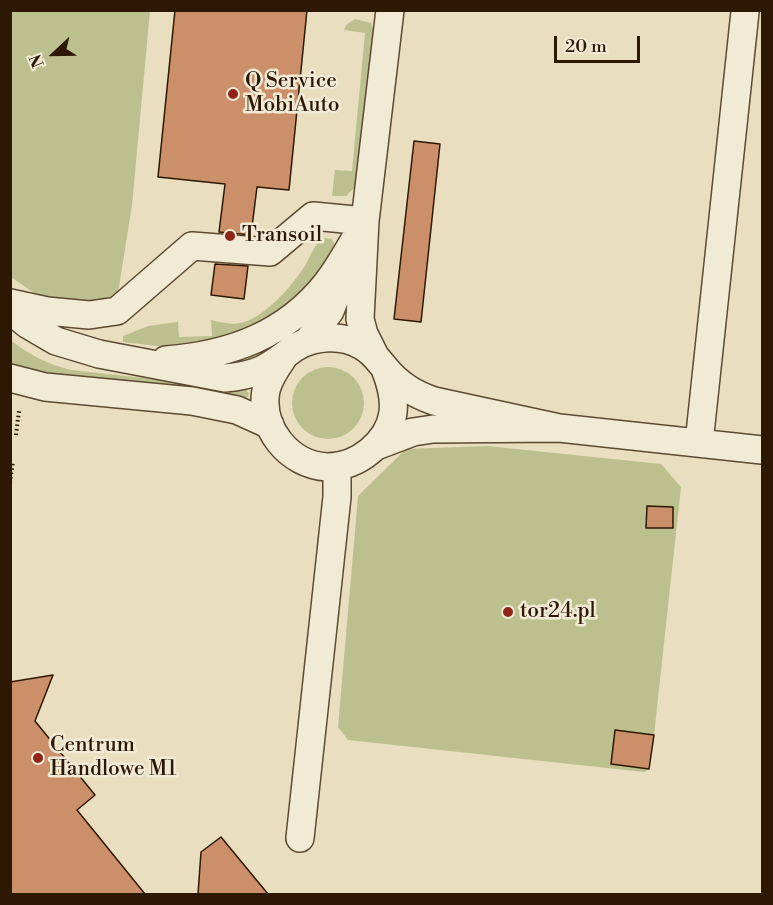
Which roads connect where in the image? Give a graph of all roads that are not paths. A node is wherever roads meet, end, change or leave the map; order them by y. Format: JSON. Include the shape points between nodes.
{"nodes":[{"id":1,"x":390,"y":10,"type":"edge"},
{"id":2,"x":746,"y":12,"type":"edge"},
{"id":3,"x":365,"y":221,"type":"junction"},
{"id":4,"x":10,"y":303,"type":"edge"},
{"id":5,"x":10,"y":310,"type":"edge"},
{"id":6,"x":308,"y":341,"type":"junction"},
{"id":7,"x":283,"y":358,"type":"junction"},
{"id":8,"x":144,"y":362,"type":"junction"},
{"id":9,"x":380,"y":362,"type":"junction"},
{"id":10,"x":10,"y":378,"type":"edge"},
{"id":11,"x":270,"y":426,"type":"junction"},
{"id":12,"x":559,"y":428,"type":"junction"},
{"id":13,"x":699,"y":443,"type":"junction"},
{"id":14,"x":376,"y":446,"type":"junction"},
{"id":15,"x":762,"y":450,"type":"edge"},
{"id":16,"x":337,"y":466,"type":"junction"},
{"id":17,"x":300,"y":838,"type":"dead end"}],
"edges":[{"from":1,"to":3,"type":"street"},
{"from":2,"to":13,"type":"street"},
{"from":3,"to":4,"type":"street","via":[[313,216],[270,252],[192,246],[117,311],[89,315]]},
{"from":3,"to":6,"type":"street","via":[[330,311]]},
{"from":3,"to":8,"type":"street","via":[[328,282],[283,324],[234,349]]},
{"from":3,"to":9,"type":"street","via":[[360,319]]},
{"from":5,"to":8,"type":"street","via":[[56,341]]},
{"from":6,"to":7,"type":"street"},
{"from":6,"to":9,"type":"street","via":[[345,339],[362,346]]},
{"from":7,"to":8,"type":"street","via":[[242,376],[225,378]]},
{"from":7,"to":11,"type":"street","via":[[266,390]]},
{"from":9,"to":12,"type":"street","via":[[399,384],[415,394]]},
{"from":9,"to":14,"type":"street","via":[[393,388],[394,408],[390,425]]},
{"from":10,"to":11,"type":"street","via":[[45,387],[192,401],[237,410]]},
{"from":11,"to":16,"type":"street","via":[[279,442],[297,458],[326,467]]},
{"from":12,"to":13,"type":"street"},
{"from":12,"to":14,"type":"street","via":[[433,429]]},
{"from":13,"to":15,"type":"street"},
{"from":14,"to":16,"type":"street","via":[[359,460]]},
{"from":16,"to":17,"type":"street","via":[[337,497]]}]}
